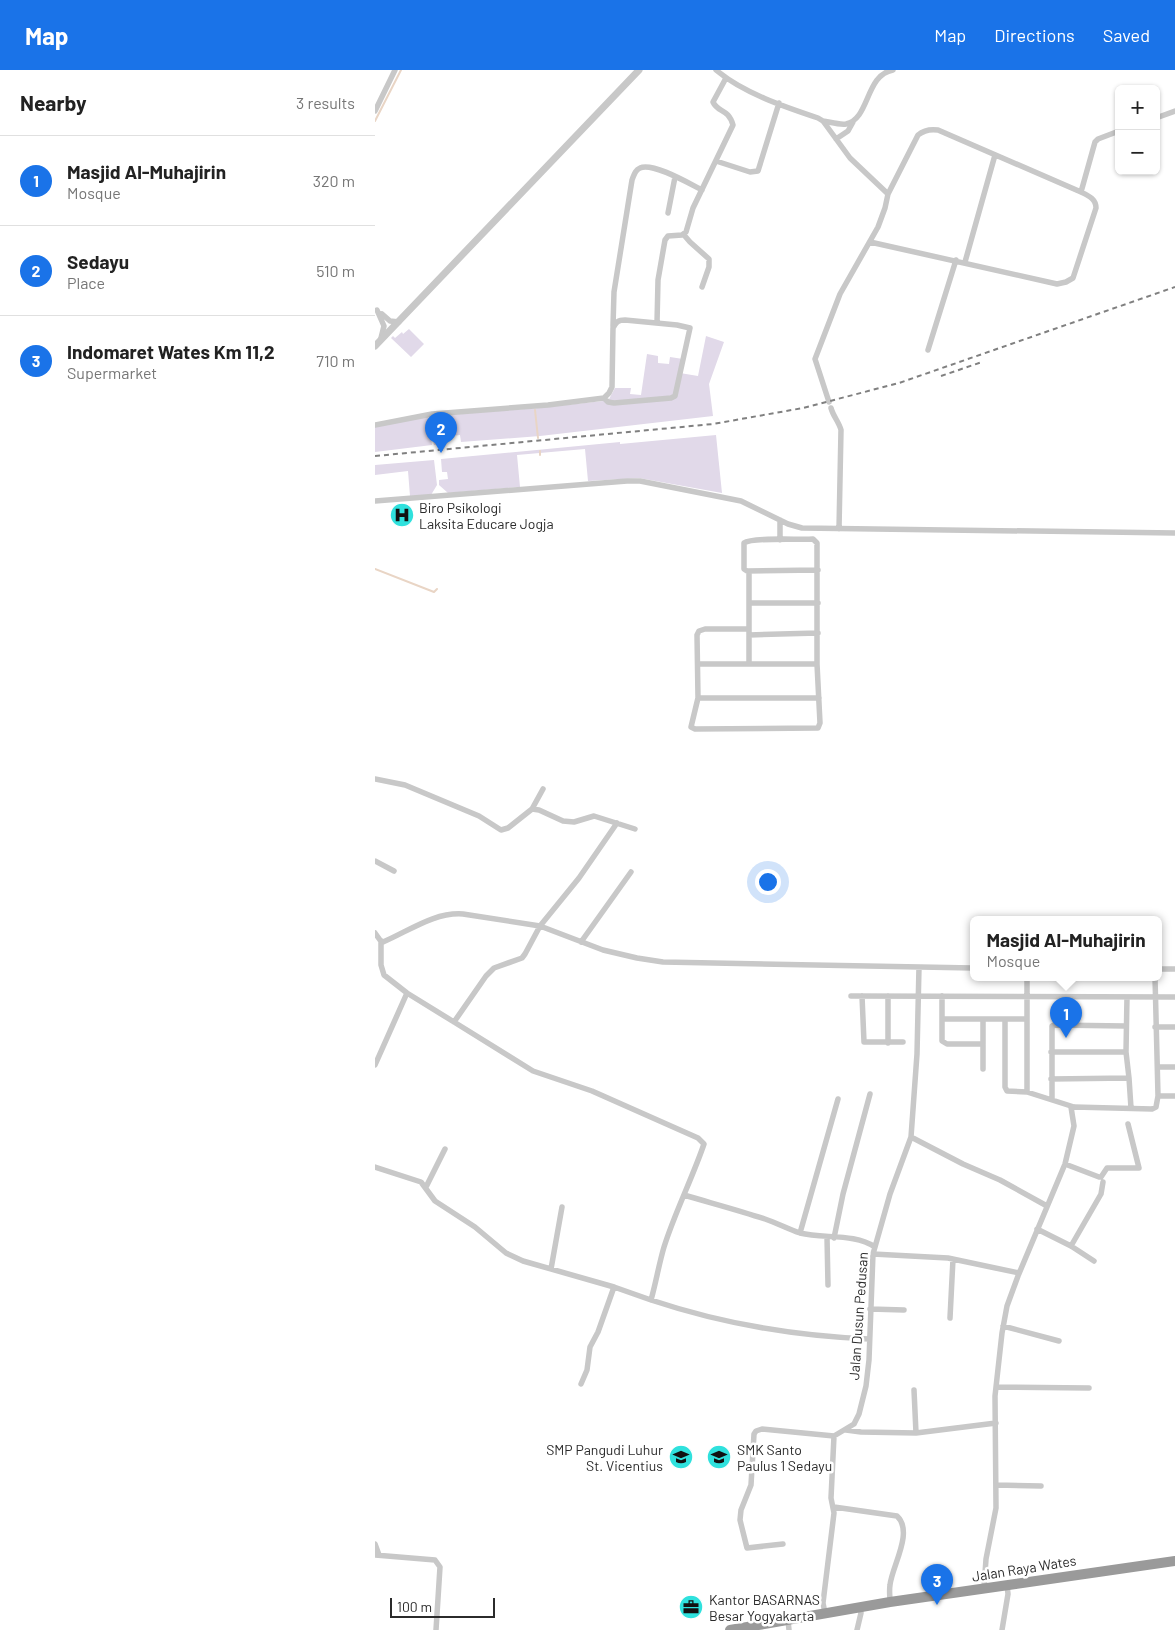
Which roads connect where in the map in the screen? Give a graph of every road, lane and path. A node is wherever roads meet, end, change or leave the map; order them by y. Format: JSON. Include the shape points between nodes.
{"nodes":[{"id":1,"x":395,"y":70,"type":"edge"},
{"id":2,"x":639,"y":70,"type":"edge"},
{"id":3,"x":716,"y":70,"type":"edge"},
{"id":4,"x":893,"y":70,"type":"edge"},
{"id":5,"x":726,"y":78,"type":"junction"},
{"id":6,"x":779,"y":103,"type":"junction"},
{"id":7,"x":375,"y":111,"type":"edge"},
{"id":8,"x":1175,"y":111,"type":"edge"},
{"id":9,"x":1160,"y":117,"type":"edge"},
{"id":10,"x":823,"y":121,"type":"junction"},
{"id":11,"x":854,"y":121,"type":"junction"},
{"id":12,"x":1115,"y":133,"type":"edge"},
{"id":13,"x":836,"y":140,"type":"junction"},
{"id":14,"x":995,"y":155,"type":"junction"},
{"id":15,"x":716,"y":161,"type":"junction"},
{"id":16,"x":675,"y":177,"type":"junction"},
{"id":17,"x":702,"y":190,"type":"junction"},
{"id":18,"x":1081,"y":192,"type":"junction"},
{"id":19,"x":888,"y":194,"type":"junction"},
{"id":20,"x":668,"y":214,"type":"dead end"},
{"id":21,"x":684,"y":235,"type":"junction"},
{"id":22,"x":870,"y":242,"type":"junction"},
{"id":23,"x":956,"y":260,"type":"junction"},
{"id":24,"x":965,"y":262,"type":"junction"},
{"id":25,"x":702,"y":286,"type":"dead end"},
{"id":26,"x":376,"y":308,"type":"edge"},
{"id":27,"x":399,"y":322,"type":"junction"},
{"id":28,"x":657,"y":323,"type":"junction"},
{"id":29,"x":613,"y":328,"type":"junction"},
{"id":30,"x":381,"y":340,"type":"junction"},
{"id":31,"x":375,"y":346,"type":"edge"},
{"id":32,"x":928,"y":350,"type":"dead end"},
{"id":33,"x":604,"y":398,"type":"junction"},
{"id":34,"x":375,"y":425,"type":"edge"},
{"id":35,"x":375,"y":502,"type":"edge"},
{"id":36,"x":780,"y":520,"type":"junction"},
{"id":37,"x":794,"y":526,"type":"junction"},
{"id":38,"x":839,"y":529,"type":"junction"},
{"id":39,"x":1175,"y":533,"type":"edge"},
{"id":40,"x":780,"y":540,"type":"junction"},
{"id":41,"x":794,"y":540,"type":"junction"},
{"id":42,"x":818,"y":570,"type":"junction"},
{"id":43,"x":749,"y":572,"type":"junction"},
{"id":44,"x":818,"y":602,"type":"junction"},
{"id":45,"x":749,"y":603,"type":"junction"},
{"id":46,"x":749,"y":632,"type":"junction"},
{"id":47,"x":818,"y":633,"type":"junction"},
{"id":48,"x":698,"y":664,"type":"junction"},
{"id":49,"x":749,"y":664,"type":"junction"},
{"id":50,"x":817,"y":664,"type":"junction"},
{"id":51,"x":698,"y":698,"type":"junction"},
{"id":52,"x":819,"y":698,"type":"junction"},
{"id":53,"x":375,"y":779,"type":"edge"},
{"id":54,"x":543,"y":789,"type":"dead end"},
{"id":55,"x":532,"y":809,"type":"junction"},
{"id":56,"x":617,"y":824,"type":"junction"},
{"id":57,"x":635,"y":829,"type":"dead end"},
{"id":58,"x":375,"y":861,"type":"edge"},
{"id":59,"x":394,"y":871,"type":"dead end"},
{"id":60,"x":631,"y":872,"type":"dead end"},
{"id":61,"x":540,"y":926,"type":"junction"},
{"id":62,"x":378,"y":938,"type":"edge"},
{"id":63,"x":581,"y":942,"type":"junction"},
{"id":64,"x":919,"y":967,"type":"junction"},
{"id":65,"x":970,"y":968,"type":"edge"},
{"id":66,"x":1162,"y":969,"type":"edge"},
{"id":67,"x":1175,"y":969,"type":"edge"},
{"id":68,"x":1027,"y":981,"type":"edge"},
{"id":69,"x":1155,"y":981,"type":"edge"},
{"id":70,"x":407,"y":992,"type":"junction"},
{"id":71,"x":851,"y":996,"type":"dead end"},
{"id":72,"x":862,"y":996,"type":"junction"},
{"id":73,"x":888,"y":996,"type":"junction"},
{"id":74,"x":917,"y":996,"type":"junction"},
{"id":75,"x":942,"y":996,"type":"junction"},
{"id":76,"x":1027,"y":996,"type":"junction"},
{"id":77,"x":1127,"y":997,"type":"junction"},
{"id":78,"x":1155,"y":997,"type":"junction"},
{"id":79,"x":1175,"y":998,"type":"edge"},
{"id":80,"x":942,"y":1019,"type":"junction"},
{"id":81,"x":1026,"y":1019,"type":"junction"},
{"id":82,"x":983,"y":1020,"type":"junction"},
{"id":83,"x":1005,"y":1020,"type":"junction"},
{"id":84,"x":454,"y":1022,"type":"junction"},
{"id":85,"x":1125,"y":1026,"type":"junction"},
{"id":86,"x":1155,"y":1027,"type":"junction"},
{"id":87,"x":1175,"y":1027,"type":"edge"},
{"id":88,"x":903,"y":1042,"type":"dead end"},
{"id":89,"x":888,"y":1043,"type":"junction"},
{"id":90,"x":983,"y":1044,"type":"junction"},
{"id":91,"x":1051,"y":1052,"type":"junction"},
{"id":92,"x":1126,"y":1052,"type":"junction"},
{"id":93,"x":375,"y":1066,"type":"edge"},
{"id":94,"x":1159,"y":1067,"type":"junction"},
{"id":95,"x":1175,"y":1067,"type":"edge"},
{"id":96,"x":983,"y":1069,"type":"dead end"},
{"id":97,"x":1129,"y":1078,"type":"junction"},
{"id":98,"x":1051,"y":1079,"type":"junction"},
{"id":99,"x":1027,"y":1092,"type":"junction"},
{"id":100,"x":870,"y":1094,"type":"dead end"},
{"id":101,"x":1158,"y":1096,"type":"junction"},
{"id":102,"x":1175,"y":1096,"type":"edge"},
{"id":103,"x":838,"y":1099,"type":"dead end"},
{"id":104,"x":1052,"y":1099,"type":"junction"},
{"id":105,"x":1071,"y":1107,"type":"junction"},
{"id":106,"x":1131,"y":1108,"type":"junction"},
{"id":107,"x":1128,"y":1124,"type":"dead end"},
{"id":108,"x":911,"y":1137,"type":"junction"},
{"id":109,"x":445,"y":1149,"type":"dead end"},
{"id":110,"x":1065,"y":1164,"type":"junction"},
{"id":111,"x":375,"y":1168,"type":"edge"},
{"id":112,"x":1103,"y":1182,"type":"dead end"},
{"id":113,"x":426,"y":1187,"type":"junction"},
{"id":114,"x":684,"y":1195,"type":"junction"},
{"id":115,"x":1047,"y":1206,"type":"junction"},
{"id":116,"x":563,"y":1207,"type":"dead end"},
{"id":117,"x":1037,"y":1229,"type":"junction"},
{"id":118,"x":800,"y":1233,"type":"junction"},
{"id":119,"x":831,"y":1238,"type":"junction"},
{"id":120,"x":1071,"y":1246,"type":"junction"},
{"id":121,"x":875,"y":1247,"type":"junction"},
{"id":122,"x":873,"y":1254,"type":"junction"},
{"id":123,"x":953,"y":1259,"type":"junction"},
{"id":124,"x":1094,"y":1261,"type":"dead end"},
{"id":125,"x":551,"y":1269,"type":"junction"},
{"id":126,"x":1019,"y":1273,"type":"junction"},
{"id":127,"x":828,"y":1285,"type":"dead end"},
{"id":128,"x":614,"y":1286,"type":"junction"},
{"id":129,"x":651,"y":1300,"type":"junction"},
{"id":130,"x":870,"y":1308,"type":"junction"},
{"id":131,"x":904,"y":1310,"type":"dead end"},
{"id":132,"x":949,"y":1318,"type":"dead end"},
{"id":133,"x":1003,"y":1326,"type":"junction"},
{"id":134,"x":869,"y":1339,"type":"junction"},
{"id":135,"x":1059,"y":1341,"type":"dead end"},
{"id":136,"x":581,"y":1384,"type":"dead end"},
{"id":137,"x":996,"y":1387,"type":"junction"},
{"id":138,"x":1089,"y":1388,"type":"dead end"},
{"id":139,"x":914,"y":1390,"type":"dead end"},
{"id":140,"x":996,"y":1423,"type":"junction"},
{"id":141,"x":845,"y":1429,"type":"junction"},
{"id":142,"x":916,"y":1433,"type":"junction"},
{"id":143,"x":834,"y":1436,"type":"junction"},
{"id":144,"x":997,"y":1485,"type":"junction"},
{"id":145,"x":1041,"y":1486,"type":"dead end"},
{"id":146,"x":834,"y":1507,"type":"junction"},
{"id":147,"x":375,"y":1544,"type":"edge"},
{"id":148,"x":783,"y":1544,"type":"dead end"},
{"id":149,"x":377,"y":1555,"type":"edge"},
{"id":150,"x":1175,"y":1560,"type":"edge"},
{"id":151,"x":1007,"y":1585,"type":"junction"},
{"id":152,"x":984,"y":1588,"type":"junction"},
{"id":153,"x":891,"y":1602,"type":"junction"},
{"id":154,"x":860,"y":1607,"type":"junction"},
{"id":155,"x":825,"y":1613,"type":"junction"},
{"id":156,"x":788,"y":1625,"type":"edge"},
{"id":157,"x":436,"y":1630,"type":"edge"},
{"id":158,"x":730,"y":1630,"type":"edge"},
{"id":159,"x":857,"y":1630,"type":"edge"},
{"id":160,"x":1002,"y":1630,"type":"edge"}],
"edges":[{"from":1,"to":7,"type":"street"},
{"from":2,"to":27,"type":"street"},
{"from":3,"to":5,"type":"street"},
{"from":4,"to":11,"type":"street","via":[[881,76]]},
{"from":5,"to":6,"type":"street"},
{"from":5,"to":15,"type":"street","via":[[713,102],[728,114],[733,125]]},
{"from":6,"to":10,"type":"street"},
{"from":6,"to":15,"type":"street","via":[[758,171],[751,172]]},
{"from":8,"to":9,"type":"street"},
{"from":10,"to":11,"type":"street","via":[[841,124]]},
{"from":10,"to":13,"type":"street"},
{"from":11,"to":13,"type":"street","via":[[848,131]]},
{"from":12,"to":18,"type":"street","via":[[1095,142]]},
{"from":13,"to":19,"type":"street"},
{"from":14,"to":18,"type":"street"},
{"from":14,"to":19,"type":"street","via":[[938,130],[922,131]]},
{"from":14,"to":24,"type":"street"},
{"from":15,"to":17,"type":"street"},
{"from":16,"to":17,"type":"street"},
{"from":16,"to":20,"type":"street"},
{"from":16,"to":29,"type":"street","via":[[655,168],[643,167],[635,172],[614,292]]},
{"from":17,"to":21,"type":"street"},
{"from":18,"to":24,"type":"street","via":[[1093,199],[1096,208],[1073,278],[1057,284],[1048,283]]},
{"from":19,"to":22,"type":"street","via":[[883,216]]},
{"from":21,"to":25,"type":"street","via":[[709,259]]},
{"from":21,"to":28,"type":"street","via":[[671,235],[665,240],[658,280]]},
{"from":22,"to":23,"type":"street"},
{"from":22,"to":38,"type":"street","via":[[840,294],[815,359],[833,417],[841,430]]},
{"from":23,"to":24,"type":"street"},
{"from":23,"to":32,"type":"street"},
{"from":26,"to":27,"type":"street","via":[[390,322]]},
{"from":26,"to":30,"type":"street","via":[[384,326]]},
{"from":27,"to":30,"type":"street"},
{"from":28,"to":29,"type":"street","via":[[619,320]]},
{"from":28,"to":33,"type":"street","via":[[690,328],[675,396],[614,403]]},
{"from":29,"to":33,"type":"street","via":[[612,387]]},
{"from":30,"to":31,"type":"street"},
{"from":33,"to":34,"type":"street","via":[[432,414]]},
{"from":35,"to":36,"type":"street","via":[[639,481],[729,498]]},
{"from":36,"to":37,"type":"street"},
{"from":36,"to":40,"type":"street"},
{"from":37,"to":38,"type":"street"},
{"from":37,"to":41,"type":"street"},
{"from":38,"to":39,"type":"street"},
{"from":40,"to":41,"type":"street"},
{"from":40,"to":43,"type":"street","via":[[745,541],[744,568]]},
{"from":41,"to":42,"type":"street","via":[[815,540]]},
{"from":42,"to":43,"type":"street"},
{"from":42,"to":44,"type":"street"},
{"from":43,"to":45,"type":"street"},
{"from":44,"to":45,"type":"street"},
{"from":44,"to":47,"type":"street"},
{"from":45,"to":46,"type":"street"},
{"from":46,"to":47,"type":"street"},
{"from":46,"to":48,"type":"street","via":[[705,629],[699,632]]},
{"from":46,"to":49,"type":"street"},
{"from":47,"to":50,"type":"street"},
{"from":48,"to":49,"type":"street"},
{"from":48,"to":51,"type":"street"},
{"from":49,"to":50,"type":"street"},
{"from":50,"to":52,"type":"street"},
{"from":51,"to":52,"type":"street"},
{"from":51,"to":52,"type":"street","via":[[691,724],[695,729],[815,729],[820,723]]},
{"from":53,"to":55,"type":"street","via":[[405,785],[479,816],[501,830]]},
{"from":54,"to":55,"type":"street"},
{"from":55,"to":56,"type":"street","via":[[563,821],[574,822],[594,816]]},
{"from":56,"to":57,"type":"street"},
{"from":56,"to":61,"type":"street"},
{"from":58,"to":59,"type":"street"},
{"from":60,"to":63,"type":"street"},
{"from":61,"to":62,"type":"street","via":[[453,913]]},
{"from":61,"to":63,"type":"street"},
{"from":61,"to":84,"type":"street","via":[[522,958],[498,966],[486,976]]},
{"from":62,"to":70,"type":"street","via":[[383,972]]},
{"from":63,"to":64,"type":"street","via":[[618,954],[672,962]]},
{"from":64,"to":65,"type":"street"},
{"from":64,"to":74,"type":"street","name":"Jalan Dusun Pedusan"},
{"from":66,"to":67,"type":"street"},
{"from":68,"to":76,"type":"street"},
{"from":69,"to":78,"type":"street"},
{"from":70,"to":84,"type":"street"},
{"from":70,"to":93,"type":"street"},
{"from":71,"to":72,"type":"street"},
{"from":72,"to":73,"type":"street"},
{"from":72,"to":89,"type":"street","via":[[863,1040]]},
{"from":73,"to":74,"type":"street"},
{"from":73,"to":89,"type":"street"},
{"from":74,"to":75,"type":"street"},
{"from":74,"to":108,"type":"street","name":"Jalan Dusun Pedusan"},
{"from":75,"to":76,"type":"street"},
{"from":75,"to":80,"type":"street"},
{"from":76,"to":77,"type":"street"},
{"from":76,"to":81,"type":"street"},
{"from":77,"to":78,"type":"street"},
{"from":77,"to":85,"type":"street"},
{"from":78,"to":79,"type":"street"},
{"from":78,"to":86,"type":"street"},
{"from":80,"to":82,"type":"street"},
{"from":80,"to":90,"type":"street","via":[[941,1039],[944,1043]]},
{"from":81,"to":83,"type":"street"},
{"from":81,"to":99,"type":"street"},
{"from":82,"to":83,"type":"street"},
{"from":82,"to":90,"type":"street"},
{"from":83,"to":99,"type":"street","via":[[1005,1090]]},
{"from":84,"to":114,"type":"street","via":[[533,1071],[592,1091],[701,1139],[704,1144]]},
{"from":85,"to":91,"type":"street","via":[[1053,1025]]},
{"from":85,"to":92,"type":"street"},
{"from":86,"to":87,"type":"street"},
{"from":86,"to":94,"type":"street"},
{"from":88,"to":89,"type":"street"},
{"from":90,"to":96,"type":"street"},
{"from":91,"to":92,"type":"street"},
{"from":91,"to":98,"type":"street"},
{"from":92,"to":97,"type":"street"},
{"from":94,"to":95,"type":"street"},
{"from":94,"to":101,"type":"street"},
{"from":97,"to":98,"type":"street"},
{"from":97,"to":106,"type":"street"},
{"from":98,"to":104,"type":"street"},
{"from":99,"to":104,"type":"street"},
{"from":100,"to":119,"type":"street"},
{"from":101,"to":102,"type":"street"},
{"from":101,"to":106,"type":"street","via":[[1155,1108]]},
{"from":103,"to":118,"type":"street"},
{"from":104,"to":105,"type":"street"},
{"from":105,"to":106,"type":"street"},
{"from":105,"to":110,"type":"street","via":[[1073,1126]]},
{"from":107,"to":110,"type":"street","via":[[1139,1168],[1107,1168],[1100,1177]]},
{"from":108,"to":115,"type":"street"},
{"from":108,"to":121,"type":"street","name":"Jalan Dusun Pedusan"},
{"from":109,"to":113,"type":"street"},
{"from":110,"to":115,"type":"street"},
{"from":111,"to":113,"type":"street","via":[[421,1182]]},
{"from":112,"to":120,"type":"street","via":[[1101,1194]]},
{"from":113,"to":125,"type":"street","via":[[435,1201],[475,1227],[506,1253],[523,1262]]},
{"from":114,"to":118,"type":"street"},
{"from":114,"to":129,"type":"street","via":[[664,1246]]},
{"from":115,"to":117,"type":"street"},
{"from":116,"to":125,"type":"street"},
{"from":117,"to":120,"type":"street"},
{"from":117,"to":126,"type":"street"},
{"from":118,"to":119,"type":"street"},
{"from":119,"to":121,"type":"street","via":[[867,1242]]},
{"from":119,"to":127,"type":"street"},
{"from":120,"to":124,"type":"street"},
{"from":121,"to":122,"type":"street","name":"Jalan Dusun Pedusan"},
{"from":122,"to":123,"type":"street"},
{"from":122,"to":130,"type":"street","name":"Jalan Dusun Pedusan"},
{"from":123,"to":126,"type":"street"},
{"from":123,"to":132,"type":"street"},
{"from":125,"to":128,"type":"street"},
{"from":126,"to":133,"type":"street"},
{"from":128,"to":129,"type":"street"},
{"from":128,"to":136,"type":"street","via":[[590,1348]]},
{"from":129,"to":134,"type":"street","via":[[691,1314],[749,1326],[803,1335]]},
{"from":130,"to":131,"type":"street"},
{"from":130,"to":134,"type":"street","name":"Jalan Dusun Pedusan"},
{"from":133,"to":135,"type":"street"},
{"from":133,"to":137,"type":"street"},
{"from":134,"to":141,"type":"street","name":"Jalan Dusun Pedusan","via":[[859,1414],[854,1424]]},
{"from":137,"to":138,"type":"street"},
{"from":137,"to":140,"type":"street"},
{"from":139,"to":142,"type":"street"},
{"from":140,"to":142,"type":"street"},
{"from":140,"to":144,"type":"street"},
{"from":141,"to":142,"type":"street"},
{"from":141,"to":143,"type":"street","name":"Jalan Dusun Pedusan"},
{"from":143,"to":146,"type":"street","via":[[831,1498]]},
{"from":143,"to":148,"type":"street","via":[[762,1429],[754,1434],[751,1486],[741,1510],[741,1527],[747,1548]]},
{"from":144,"to":145,"type":"street"},
{"from":144,"to":152,"type":"street"},
{"from":146,"to":153,"type":"street","via":[[897,1516],[902,1522],[903,1536],[890,1584]]},
{"from":146,"to":155,"type":"street","via":[[823,1603]]},
{"from":147,"to":149,"type":"street"},
{"from":149,"to":157,"type":"street","via":[[439,1563]]},
{"from":150,"to":151,"type":"highway","name":"Jalan Raya Wates"},
{"from":151,"to":152,"type":"highway","name":"Jalan Raya Wates"},
{"from":151,"to":160,"type":"street"},
{"from":152,"to":153,"type":"highway","name":"Jalan Raya Wates"},
{"from":153,"to":154,"type":"highway","name":"Jalan Raya Wates"},
{"from":154,"to":155,"type":"highway","name":"Jalan Raya Wates"},
{"from":154,"to":159,"type":"street"},
{"from":155,"to":156,"type":"highway","name":"Jalan Raya Wates"},
{"from":156,"to":158,"type":"highway","name":"Jalan Raya Wates"}]}
